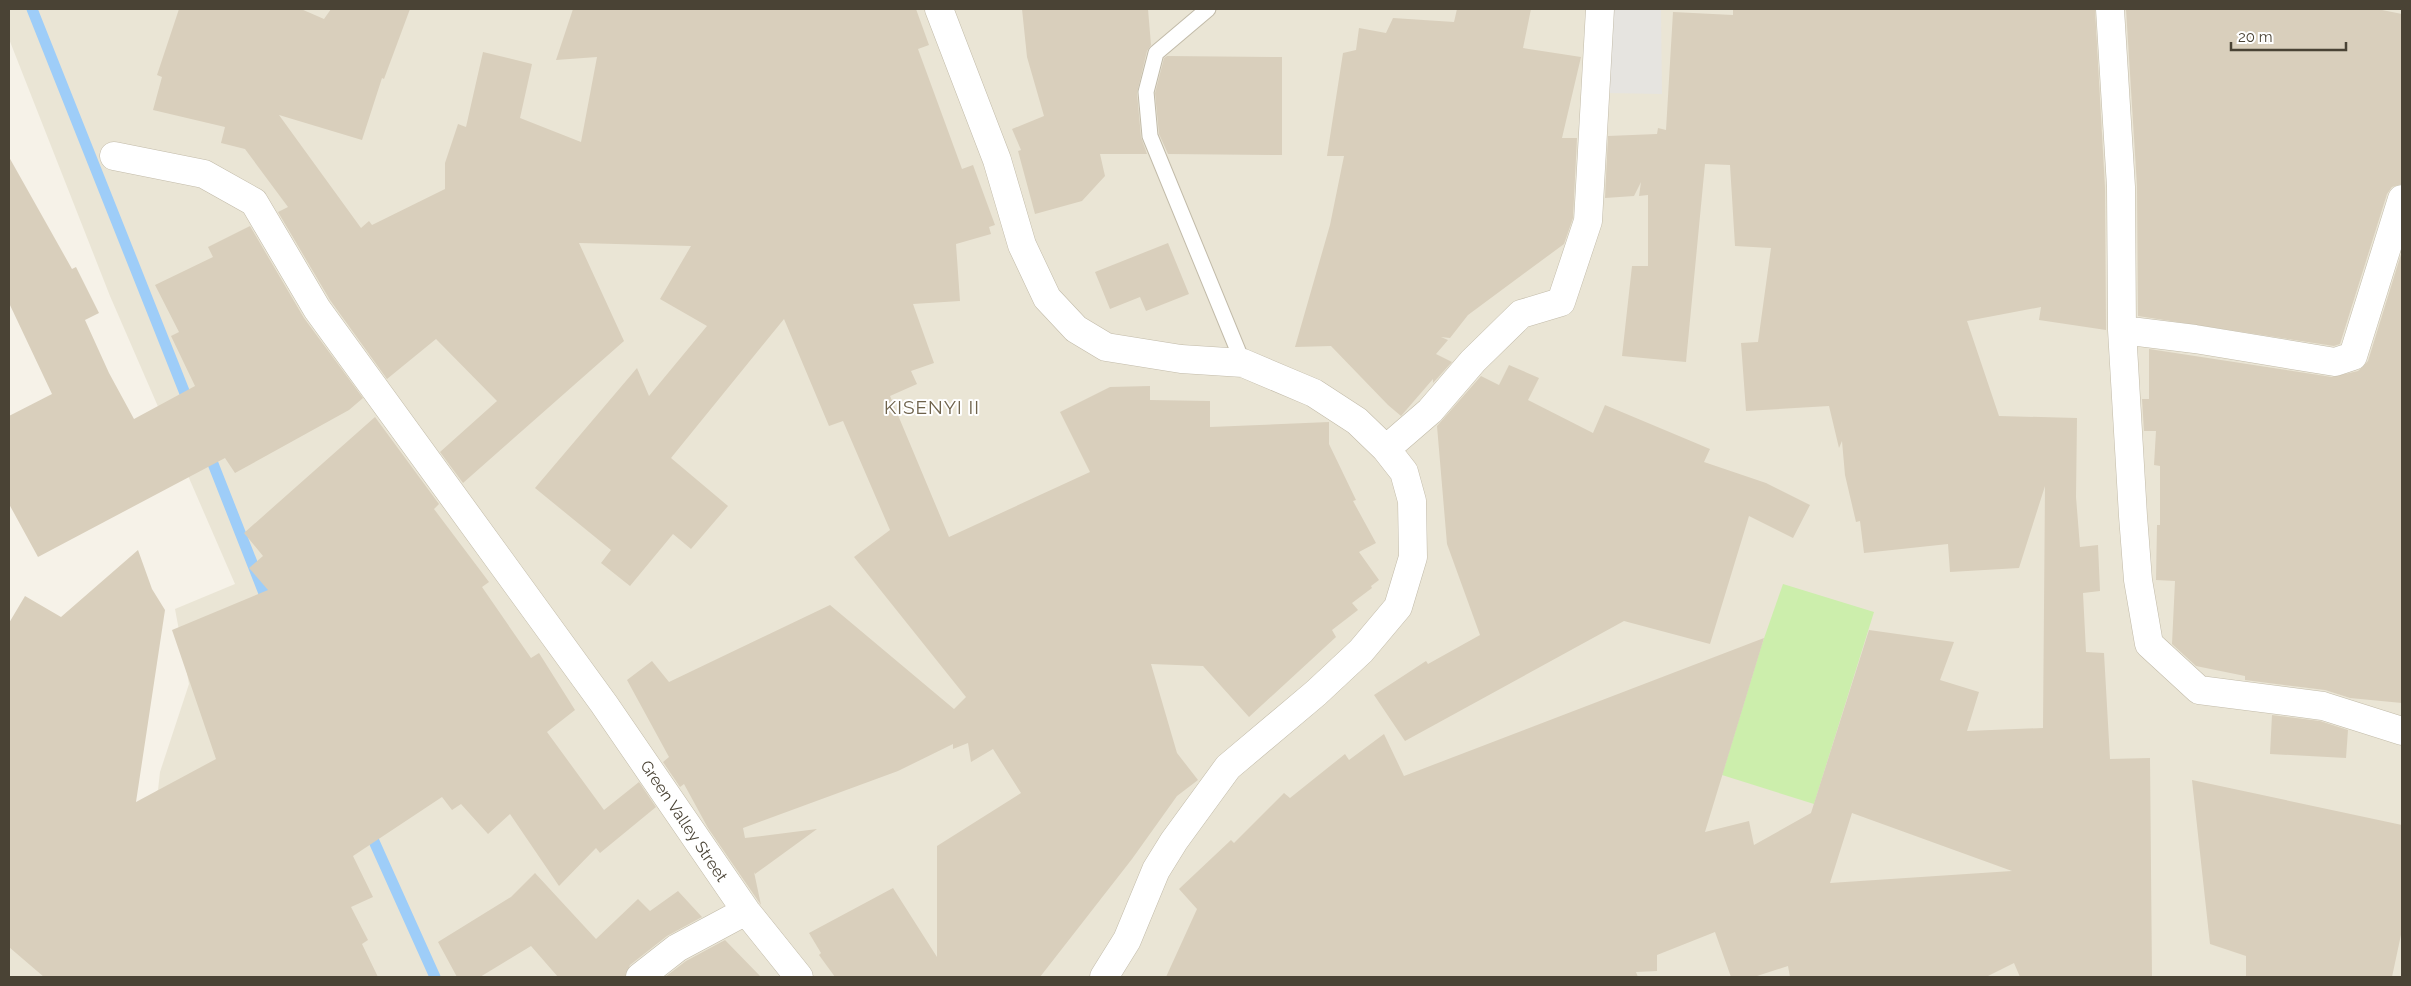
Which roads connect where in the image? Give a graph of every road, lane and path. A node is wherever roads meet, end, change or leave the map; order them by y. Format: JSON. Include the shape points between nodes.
{"nodes":[{"id":1,"x":939,"y":9,"type":"edge"},
{"id":2,"x":1208,"y":9,"type":"edge"},
{"id":3,"x":1600,"y":9,"type":"edge"},
{"id":4,"x":2110,"y":9,"type":"edge"},
{"id":5,"x":114,"y":156,"type":"dead end"},
{"id":6,"x":2402,"y":199,"type":"edge"},
{"id":7,"x":2122,"y":330,"type":"junction"},
{"id":8,"x":1243,"y":363,"type":"junction"},
{"id":9,"x":1386,"y":449,"type":"junction"},
{"id":10,"x":2402,"y":731,"type":"edge"},
{"id":11,"x":746,"y":911,"type":"junction"},
{"id":12,"x":640,"y":977,"type":"edge"},
{"id":13,"x":799,"y":977,"type":"edge"},
{"id":14,"x":1104,"y":977,"type":"edge"}],
"edges":[{"from":1,"to":8,"type":"street","via":[[997,160],[1022,245],[1048,298],[1076,329],[1106,347],[1181,359]]},
{"from":2,"to":8,"type":"lane","via":[[1156,53],[1146,92],[1150,136]]},
{"from":3,"to":9,"type":"street","via":[[1588,221],[1561,302],[1521,314],[1473,361],[1430,411]]},
{"from":4,"to":7,"type":"street","via":[[2121,187]]},
{"from":5,"to":11,"type":"street","name":"Green Valley Street","via":[[204,174],[254,202],[317,309],[604,704]]},
{"from":6,"to":7,"type":"street","via":[[2352,356],[2344,361]]},
{"from":7,"to":10,"type":"street","via":[[2138,580],[2149,644],[2199,690],[2323,706]]},
{"from":8,"to":9,"type":"street","via":[[1314,393],[1357,421]]},
{"from":9,"to":14,"type":"street","via":[[1404,472],[1412,501],[1414,557],[1398,607],[1361,651],[1228,767],[1156,870],[1127,940]]},
{"from":11,"to":12,"type":"street","via":[[677,948]]},
{"from":11,"to":13,"type":"street","name":"Green Valley Street"}]}
